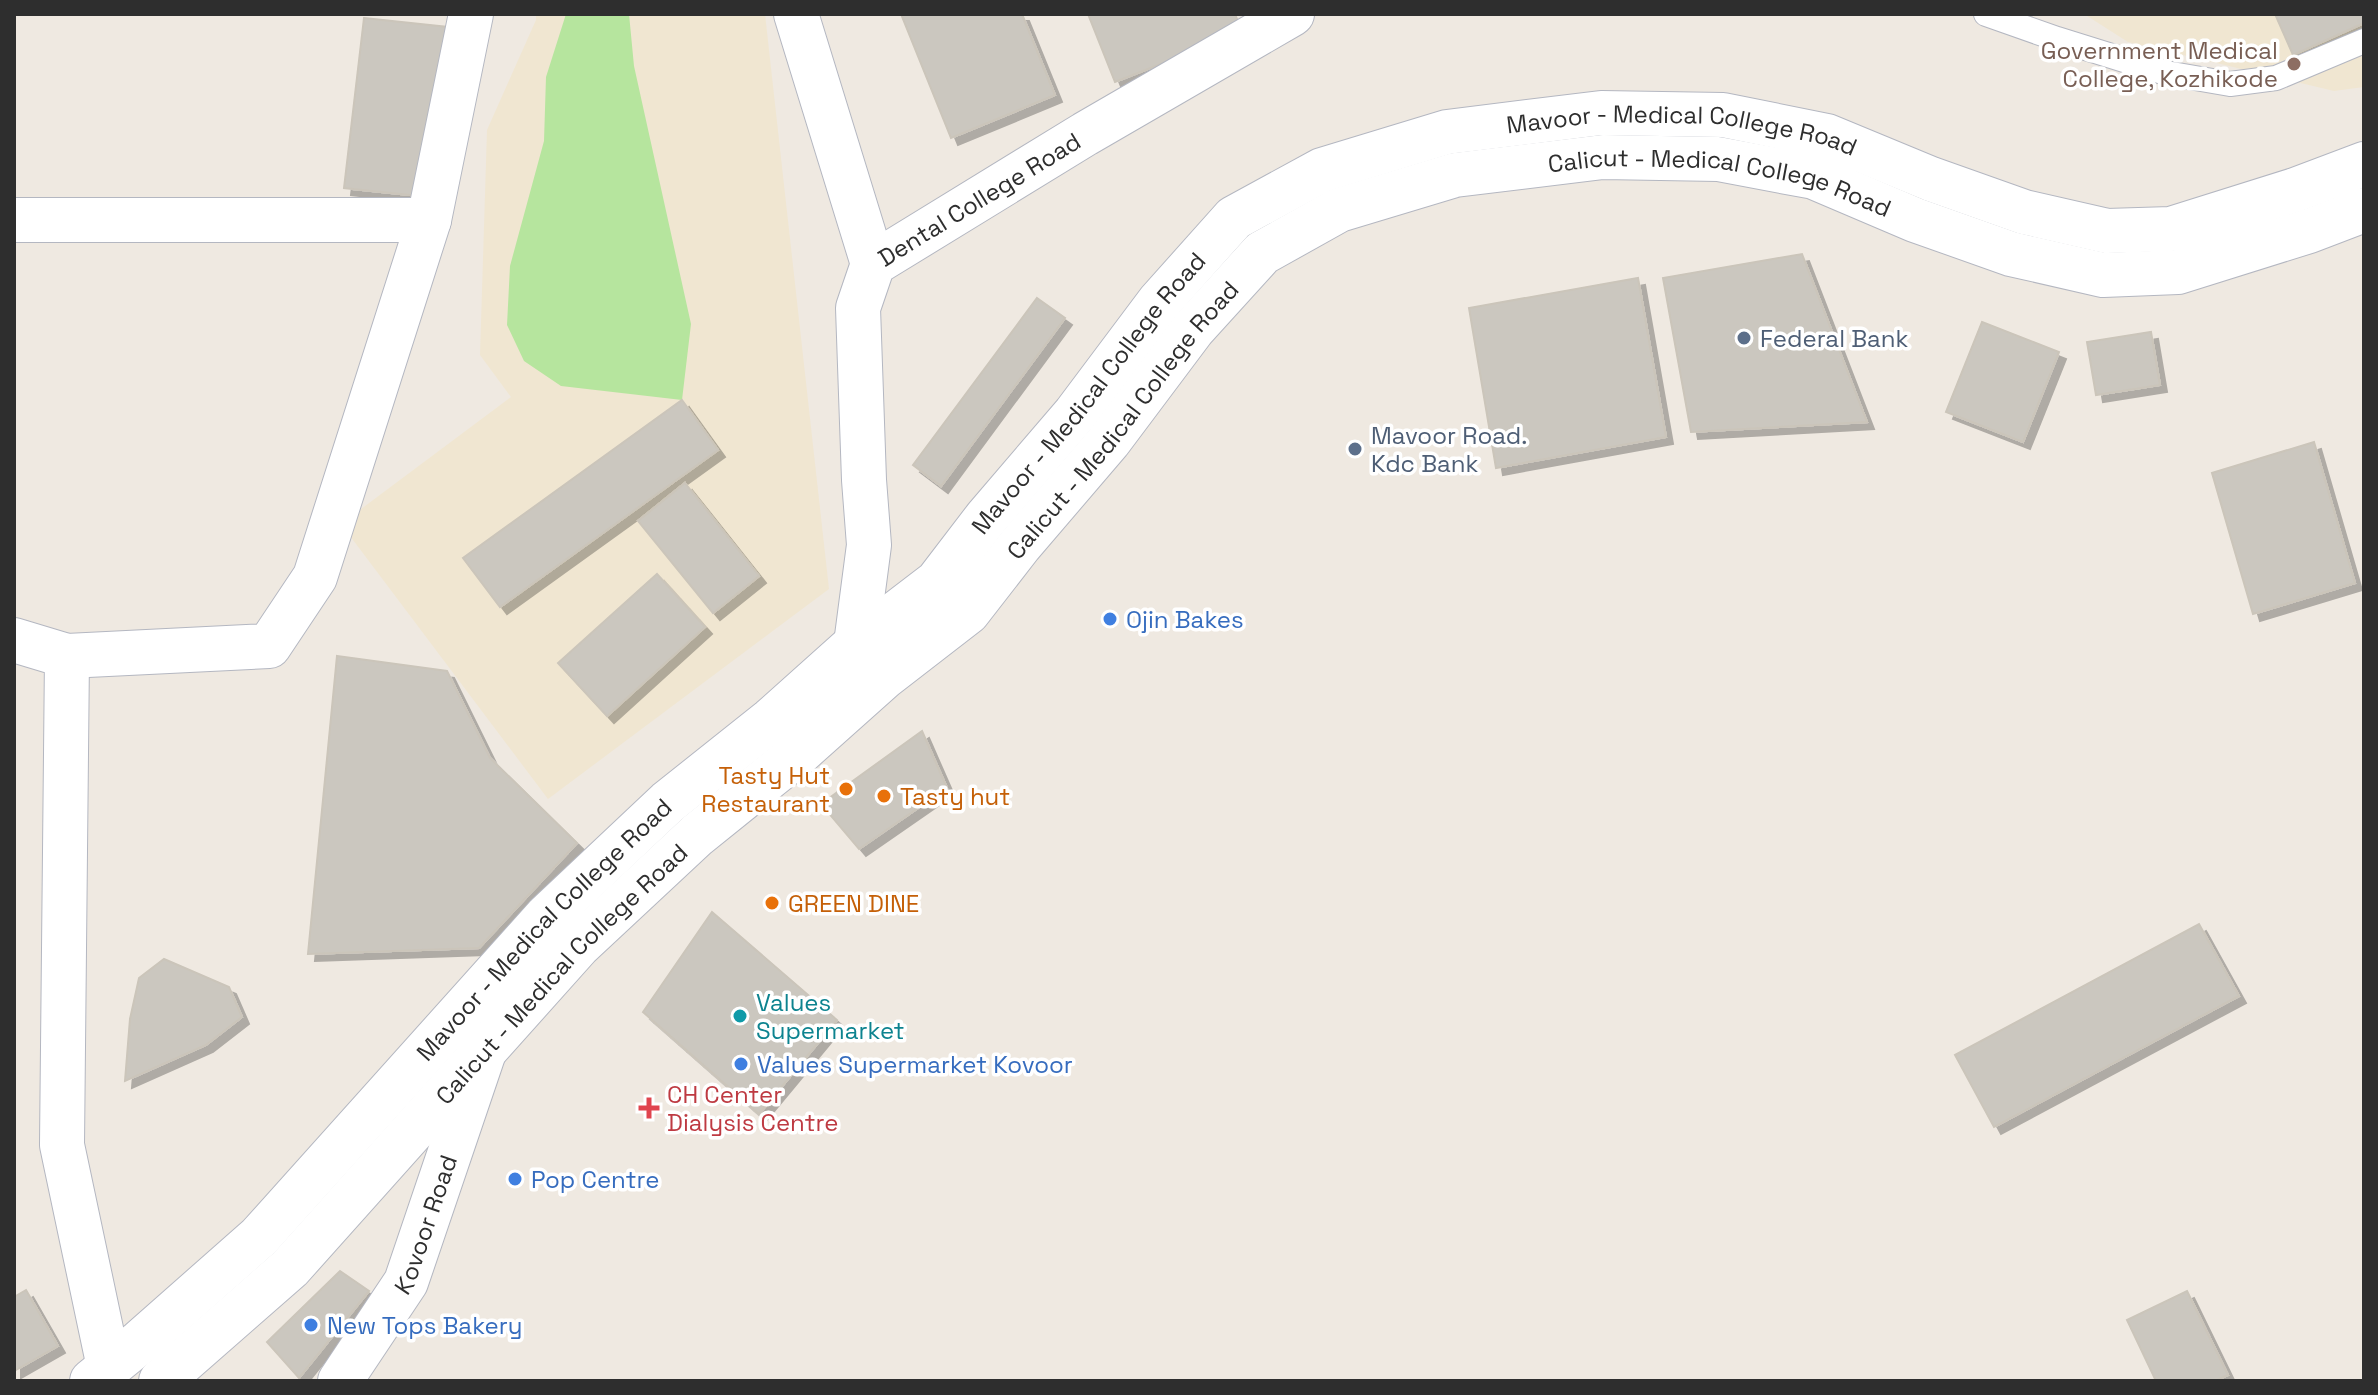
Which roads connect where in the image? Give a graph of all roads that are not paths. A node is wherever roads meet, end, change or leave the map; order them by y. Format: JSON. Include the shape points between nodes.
{"nodes":[{"id":1,"x":471,"y":14,"type":"edge"},
{"id":2,"x":796,"y":14,"type":"edge"},
{"id":3,"x":1292,"y":14,"type":"edge"},
{"id":4,"x":1986,"y":14,"type":"edge"},
{"id":5,"x":2364,"y":41,"type":"edge"},
{"id":6,"x":2364,"y":164,"type":"edge"},
{"id":7,"x":2364,"y":210,"type":"edge"},
{"id":8,"x":14,"y":220,"type":"edge"},
{"id":9,"x":429,"y":220,"type":"junction"},
{"id":10,"x":873,"y":264,"type":"junction"},
{"id":11,"x":14,"y":640,"type":"edge"},
{"id":12,"x":856,"y":644,"type":"junction"},
{"id":13,"x":67,"y":656,"type":"junction"},
{"id":14,"x":471,"y":1001,"type":"junction"},
{"id":15,"x":484,"y":1052,"type":"junction"},
{"id":16,"x":101,"y":1374,"type":"edge"},
{"id":17,"x":161,"y":1381,"type":"edge"},
{"id":18,"x":340,"y":1381,"type":"edge"}],
"edges":[{"from":1,"to":9,"type":"main road"},
{"from":2,"to":10,"type":"main road"},
{"from":3,"to":10,"type":"main road","name":"Dental College Road"},
{"from":4,"to":5,"type":"lane","via":[[2166,73],[2230,84],[2276,78]]},
{"from":6,"to":12,"type":"main road","name":"Mavoor - Medical College Road","via":[[2171,229],[2107,231],[2024,212],[1827,136],[1723,115],[1601,113],[1447,132],[1322,170],[1234,218],[1159,302],[937,582]]},
{"from":7,"to":15,"type":"main road","name":"Calicut - Medical College Road","via":[[2178,272],[2103,275],[2011,254],[1814,177],[1718,159],[1603,157],[1455,175],[1339,210],[1262,253],[1193,329],[968,612],[697,835],[578,946]]},
{"from":8,"to":9,"type":"main road"},
{"from":9,"to":13,"type":"main road","via":[[315,577],[269,646]]},
{"from":10,"to":12,"type":"main road","name":"Dental College Road","via":[[858,308],[869,545]]},
{"from":11,"to":13,"type":"main road"},
{"from":12,"to":14,"type":"main road","name":"Mavoor - Medical College Road","via":[[668,802],[547,916]]},
{"from":13,"to":16,"type":"main road","via":[[62,1145]]},
{"from":14,"to":15,"type":"main road"},
{"from":14,"to":16,"type":"main road","name":"Mavoor - Medical College Road","via":[[259,1237]]},
{"from":15,"to":17,"type":"main road","name":"Calicut - Medical College Road","via":[[290,1268]]},
{"from":15,"to":18,"type":"main road","name":"Kovoor Road","via":[[406,1282]]}]}
